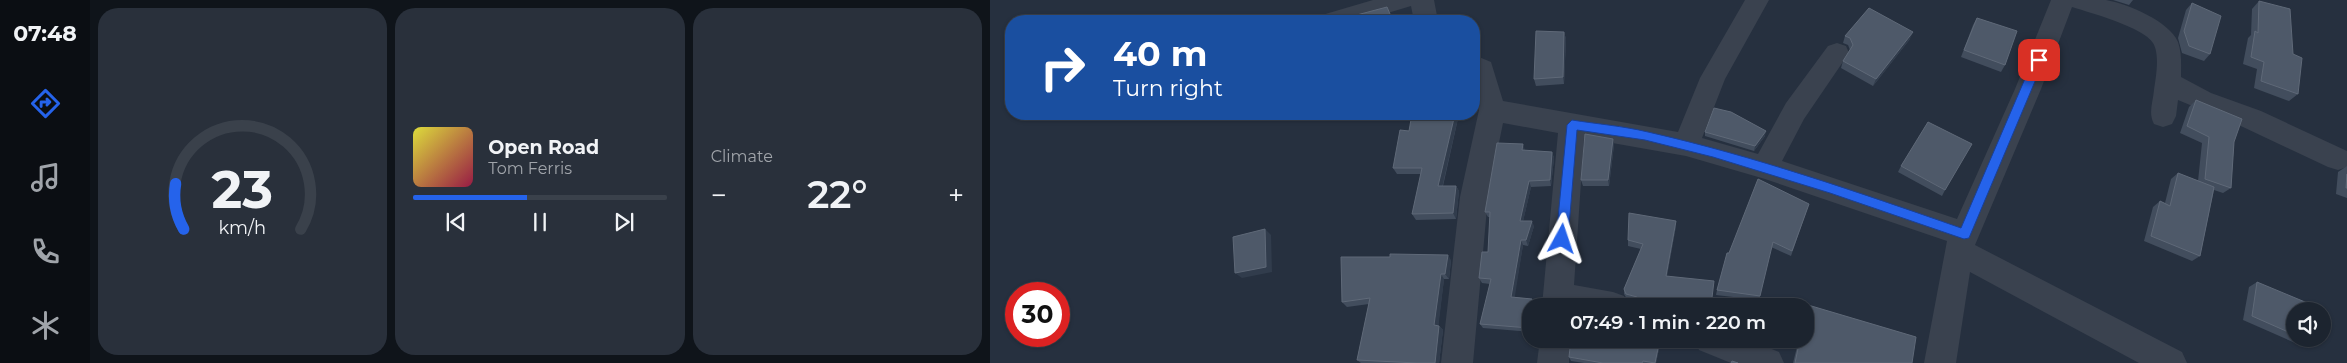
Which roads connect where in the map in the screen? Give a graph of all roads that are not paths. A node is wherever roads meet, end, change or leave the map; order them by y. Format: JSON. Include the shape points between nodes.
{"nodes":[{"id":1,"x":1404,"y":0,"type":"edge"},
{"id":2,"x":1422,"y":0,"type":"edge"},
{"id":3,"x":1757,"y":0,"type":"edge"},
{"id":4,"x":2062,"y":0,"type":"edge"},
{"id":5,"x":2078,"y":0,"type":"edge"},
{"id":6,"x":1351,"y":15,"type":"edge"},
{"id":7,"x":1425,"y":15,"type":"edge"},
{"id":8,"x":1837,"y":53,"type":"dead end"},
{"id":9,"x":1480,"y":68,"type":"edge"},
{"id":10,"x":2168,"y":82,"type":"junction"},
{"id":11,"x":1492,"y":110,"type":"junction"},
{"id":12,"x":2163,"y":116,"type":"dead end"},
{"id":13,"x":1572,"y":125,"type":"junction"},
{"id":14,"x":1686,"y":145,"type":"junction"},
{"id":15,"x":2338,"y":159,"type":"dead end"},
{"id":16,"x":1765,"y":167,"type":"junction"},
{"id":17,"x":1962,"y":242,"type":"junction"},
{"id":18,"x":1557,"y":298,"type":"edge"},
{"id":19,"x":1554,"y":348,"type":"edge"},
{"id":20,"x":1732,"y":348,"type":"edge"},
{"id":21,"x":1457,"y":363,"type":"edge"},
{"id":22,"x":1553,"y":363,"type":"edge"},
{"id":23,"x":1768,"y":363,"type":"edge"},
{"id":24,"x":1940,"y":363,"type":"edge"},
{"id":25,"x":2171,"y":363,"type":"edge"}],
"edges":[{"from":1,"to":6,"type":"street"},
{"from":2,"to":7,"type":"street"},
{"from":3,"to":14,"type":"street","via":[[1713,78]]},
{"from":4,"to":17,"type":"street","via":[[2028,89]]},
{"from":5,"to":10,"type":"street","via":[[2152,28],[2162,36],[2166,44]]},
{"from":8,"to":16,"type":"street","via":[[1795,111]]},
{"from":9,"to":11,"type":"street"},
{"from":10,"to":12,"type":"street"},
{"from":10,"to":15,"type":"street"},
{"from":11,"to":13,"type":"street"},
{"from":11,"to":21,"type":"street","via":[[1474,196]]},
{"from":13,"to":14,"type":"street"},
{"from":13,"to":18,"type":"street"},
{"from":14,"to":16,"type":"street"},
{"from":16,"to":17,"type":"street"},
{"from":17,"to":24,"type":"street"},
{"from":17,"to":25,"type":"street"},
{"from":19,"to":22,"type":"street"},
{"from":20,"to":23,"type":"street"}]}
